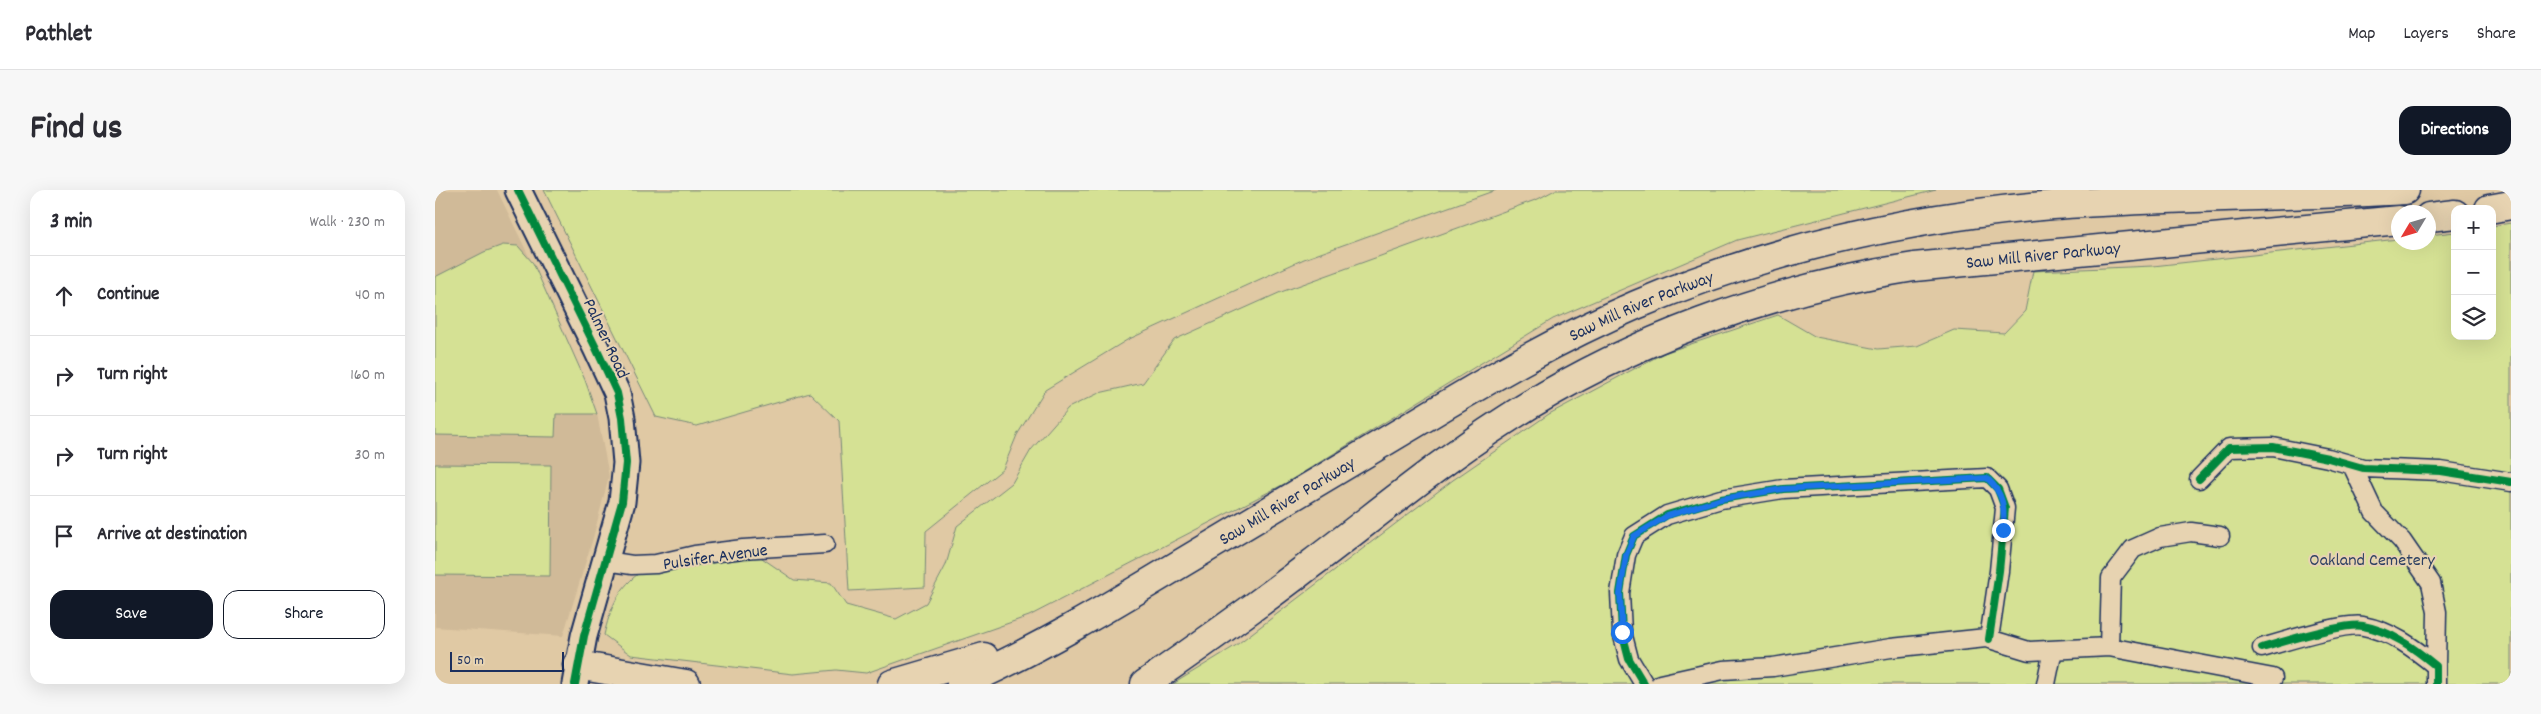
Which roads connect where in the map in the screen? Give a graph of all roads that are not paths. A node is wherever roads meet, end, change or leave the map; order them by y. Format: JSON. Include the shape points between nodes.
{"nodes":[{"id":1,"x":518,"y":190,"type":"edge"},
{"id":2,"x":2311,"y":190,"type":"edge"},
{"id":3,"x":2405,"y":190,"type":"edge"},
{"id":4,"x":2276,"y":197,"type":"junction"},
{"id":5,"x":2511,"y":205,"type":"edge"},
{"id":6,"x":2496,"y":208,"type":"edge"},
{"id":7,"x":2451,"y":214,"type":"edge"},
{"id":8,"x":2436,"y":216,"type":"edge"},
{"id":9,"x":2391,"y":221,"type":"edge"},
{"id":10,"x":2352,"y":464,"type":"junction"},
{"id":11,"x":2199,"y":479,"type":"dead end"},
{"id":12,"x":2511,"y":482,"type":"edge"},
{"id":13,"x":2220,"y":536,"type":"dead end"},
{"id":14,"x":825,"y":544,"type":"dead end"},
{"id":15,"x":606,"y":561,"type":"junction"},
{"id":16,"x":1225,"y":628,"type":"junction"},
{"id":17,"x":1067,"y":630,"type":"junction"},
{"id":18,"x":1989,"y":639,"type":"junction"},
{"id":19,"x":2109,"y":647,"type":"junction"},
{"id":20,"x":2262,"y":648,"type":"dead end"},
{"id":21,"x":2053,"y":650,"type":"junction"},
{"id":22,"x":2436,"y":666,"type":"junction"},
{"id":23,"x":576,"y":675,"type":"edge"},
{"id":24,"x":1751,"y":676,"type":"edge"},
{"id":25,"x":2273,"y":678,"type":"dead end"},
{"id":26,"x":686,"y":684,"type":"edge"},
{"id":27,"x":892,"y":684,"type":"edge"},
{"id":28,"x":961,"y":684,"type":"edge"},
{"id":29,"x":1145,"y":684,"type":"edge"},
{"id":30,"x":1162,"y":684,"type":"edge"},
{"id":31,"x":1644,"y":684,"type":"edge"},
{"id":32,"x":1660,"y":684,"type":"edge"},
{"id":33,"x":2046,"y":684,"type":"edge"},
{"id":34,"x":2436,"y":684,"type":"edge"}],
"edges":[{"from":1,"to":15,"type":"street","name":"Palmer Road","via":[[617,393],[626,477]]},
{"from":2,"to":4,"type":"highway"},
{"from":3,"to":4,"type":"highway","name":"Saw Mill River Parkway"},
{"from":4,"to":17,"type":"highway","name":"Saw Mill River Parkway","via":[[2055,205],[1948,218],[1841,238],[1694,282],[1635,305],[1530,357]]},
{"from":5,"to":6,"type":"highway"},
{"from":7,"to":8,"type":"highway"},
{"from":9,"to":16,"type":"highway","name":"Saw Mill River Parkway","via":[[1914,267],[1829,284],[1710,320],[1600,366],[1505,420],[1429,473]]},
{"from":10,"to":11,"type":"street","via":[[2273,447],[2229,448]]},
{"from":10,"to":12,"type":"street","via":[[2363,468],[2441,471]]},
{"from":10,"to":22,"type":"street","via":[[2374,512],[2402,541],[2431,583],[2437,612]]},
{"from":13,"to":19,"type":"street","via":[[2191,532],[2160,537],[2133,550],[2111,578]]},
{"from":14,"to":15,"type":"street","name":"Pulsifer Avenue","via":[[743,549],[657,564]]},
{"from":15,"to":23,"type":"street","name":"Palmer Road"},
{"from":16,"to":29,"type":"highway","name":"Saw Mill River Parkway"},
{"from":16,"to":30,"type":"highway"},
{"from":17,"to":27,"type":"highway","via":[[943,671]]},
{"from":17,"to":28,"type":"highway","name":"Saw Mill River Parkway"},
{"from":18,"to":21,"type":"street","via":[[2029,651]]},
{"from":18,"to":24,"type":"street","via":[[1891,648],[1773,668]]},
{"from":18,"to":31,"type":"street","via":[[2005,508],[1998,489],[1987,478],[1783,489],[1721,499],[1667,516],[1634,536],[1626,555],[1620,594],[1622,632],[1629,659]]},
{"from":19,"to":21,"type":"street"},
{"from":19,"to":25,"type":"street"},
{"from":20,"to":22,"type":"street","via":[[2362,625],[2404,641]]},
{"from":21,"to":33,"type":"street"},
{"from":22,"to":34,"type":"street"},
{"from":23,"to":26,"type":"highway"},
{"from":24,"to":32,"type":"street","via":[[1723,670]]}]}
